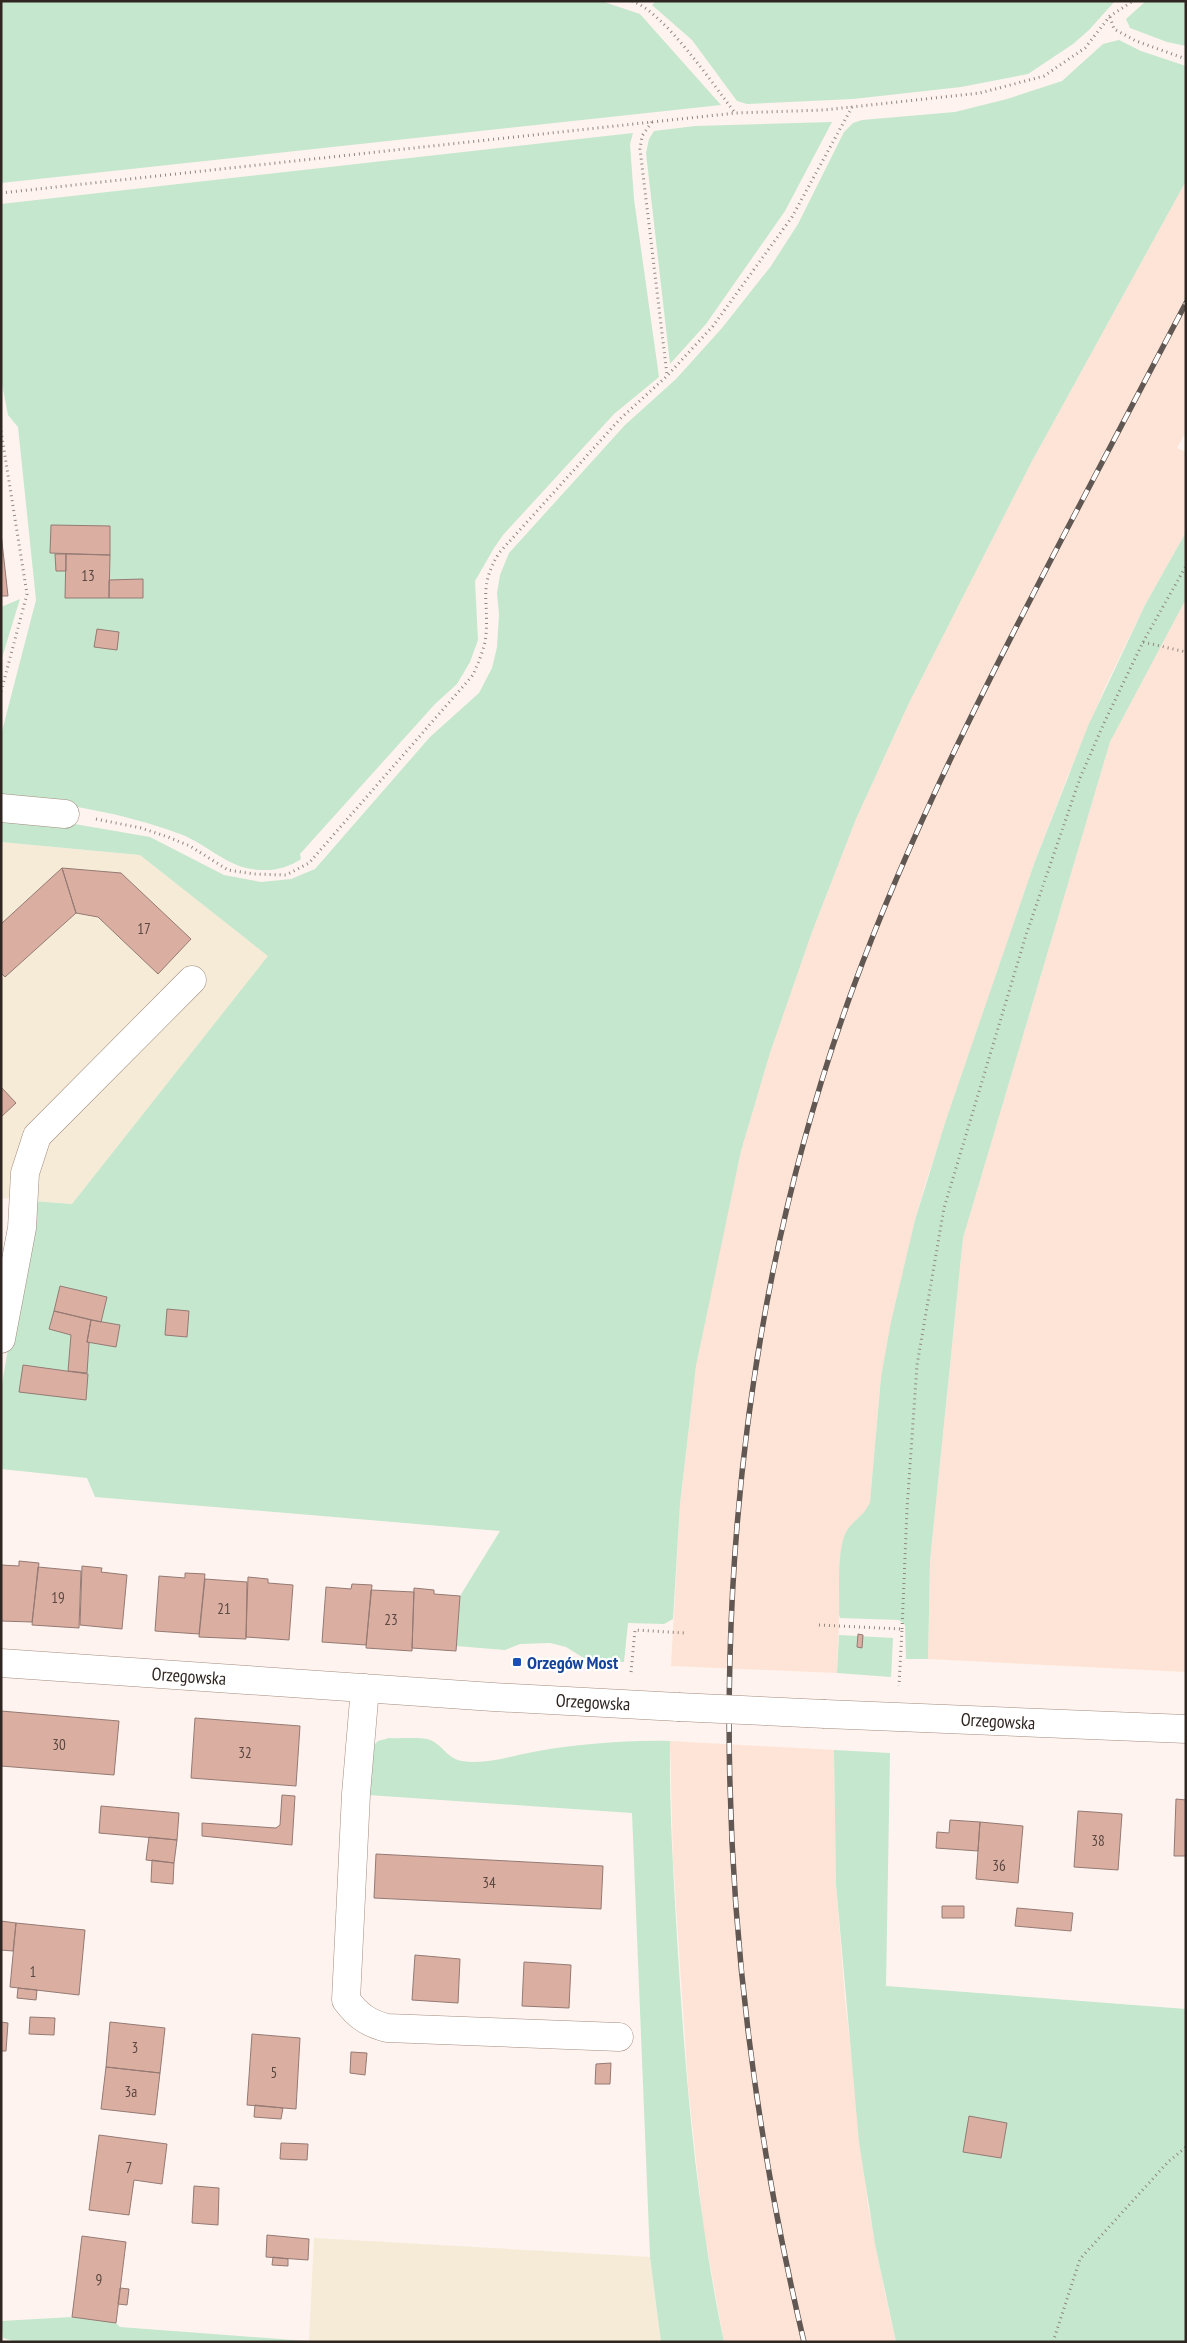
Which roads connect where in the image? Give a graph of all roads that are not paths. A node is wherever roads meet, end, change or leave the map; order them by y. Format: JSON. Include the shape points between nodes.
{"nodes":[{"id":1,"x":1,"y":808,"type":"edge"},
{"id":2,"x":65,"y":814,"type":"road end"},
{"id":3,"x":192,"y":980,"type":"dead end"},
{"id":4,"x":1,"y":1338,"type":"edge"},
{"id":5,"x":1,"y":1663,"type":"edge"},
{"id":6,"x":365,"y":1688,"type":"junction"},
{"id":7,"x":1186,"y":1729,"type":"edge"},
{"id":8,"x":619,"y":2037,"type":"dead end"}],
"edges":[{"from":1,"to":2,"type":"street"},
{"from":3,"to":4,"type":"street","via":[[37,1136],[25,1173],[22,1228]]},
{"from":5,"to":6,"type":"street","name":"Orzegowska"},
{"from":6,"to":7,"type":"street","name":"Orzegowska","bridge":true,"via":[[678,1707]]},
{"from":6,"to":8,"type":"street","via":[[356,1794],[346,2000],[355,2013],[369,2023],[387,2028]]}]}
